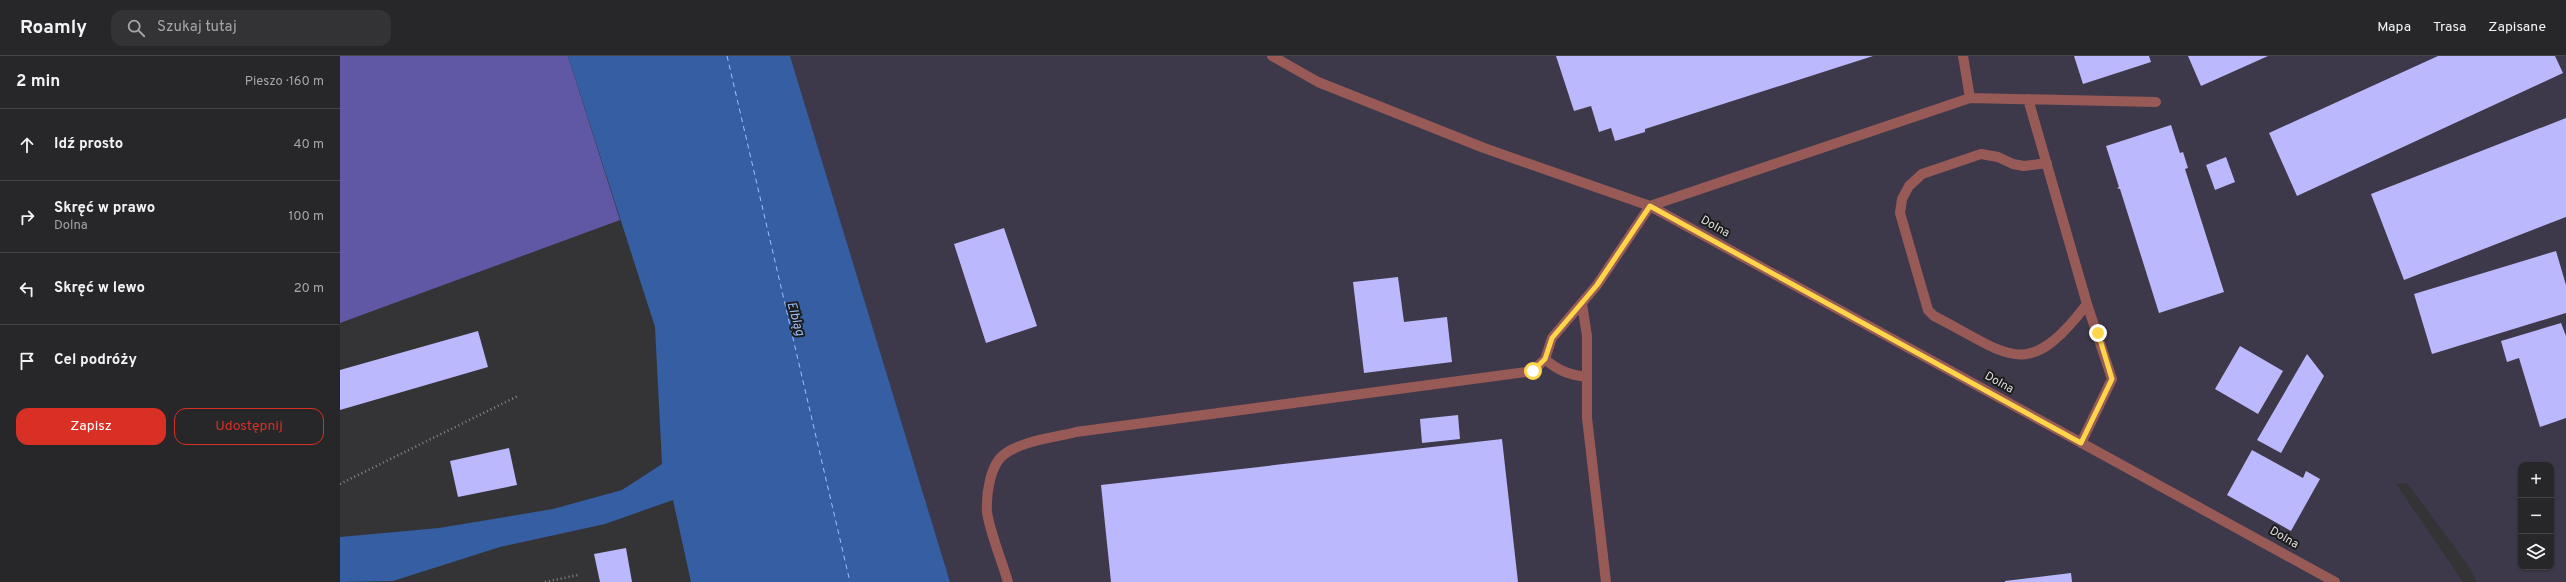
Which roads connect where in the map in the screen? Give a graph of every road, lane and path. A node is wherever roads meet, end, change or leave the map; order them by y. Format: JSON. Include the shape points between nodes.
{"nodes":[{"id":1,"x":1272,"y":56,"type":"edge"},
{"id":2,"x":1963,"y":56,"type":"edge"},
{"id":3,"x":1970,"y":98,"type":"junction"},
{"id":4,"x":2028,"y":99,"type":"junction"},
{"id":5,"x":2156,"y":102,"type":"dead end"},
{"id":6,"x":2047,"y":163,"type":"junction"},
{"id":7,"x":1650,"y":206,"type":"junction"},
{"id":8,"x":1582,"y":304,"type":"junction"},
{"id":9,"x":2087,"y":304,"type":"junction"},
{"id":10,"x":1545,"y":359,"type":"junction"},
{"id":11,"x":1587,"y":377,"type":"junction"},
{"id":12,"x":518,"y":396,"type":"dead end"},
{"id":13,"x":2081,"y":443,"type":"junction"},
{"id":14,"x":340,"y":484,"type":"edge"},
{"id":15,"x":578,"y":575,"type":"dead end"},
{"id":16,"x":545,"y":582,"type":"edge"},
{"id":17,"x":1008,"y":582,"type":"edge"},
{"id":18,"x":1606,"y":582,"type":"edge"},
{"id":19,"x":2335,"y":582,"type":"edge"}],
"edges":[{"from":1,"to":7,"type":"street","name":"Dolna","via":[[1318,82],[1476,145]]},
{"from":2,"to":3,"type":"street"},
{"from":3,"to":4,"type":"street"},
{"from":3,"to":7,"type":"street"},
{"from":4,"to":5,"type":"street"},
{"from":4,"to":6,"type":"street"},
{"from":6,"to":9,"type":"street"},
{"from":6,"to":9,"type":"street","via":[[2024,166],[1981,154],[1922,174],[1909,186],[1902,199],[1900,213],[1903,228],[1928,310],[1934,316],[1989,347],[2019,355],[2033,354],[2048,347],[2067,330]]},
{"from":7,"to":8,"type":"street"},
{"from":7,"to":13,"type":"street","name":"Dolna"},
{"from":8,"to":10,"type":"street","via":[[1552,338]]},
{"from":8,"to":11,"type":"street","via":[[1587,336]]},
{"from":9,"to":13,"type":"street","via":[[2112,379]]},
{"from":10,"to":11,"type":"street","via":[[1555,368],[1572,375]]},
{"from":10,"to":17,"type":"street","via":[[1533,371],[1076,432],[1019,446],[1004,454],[996,464],[989,486],[988,512]]},
{"from":11,"to":18,"type":"street","via":[[1587,418]]},
{"from":12,"to":14,"type":"path"},
{"from":13,"to":19,"type":"street","name":"Dolna"},
{"from":15,"to":16,"type":"path"}]}
